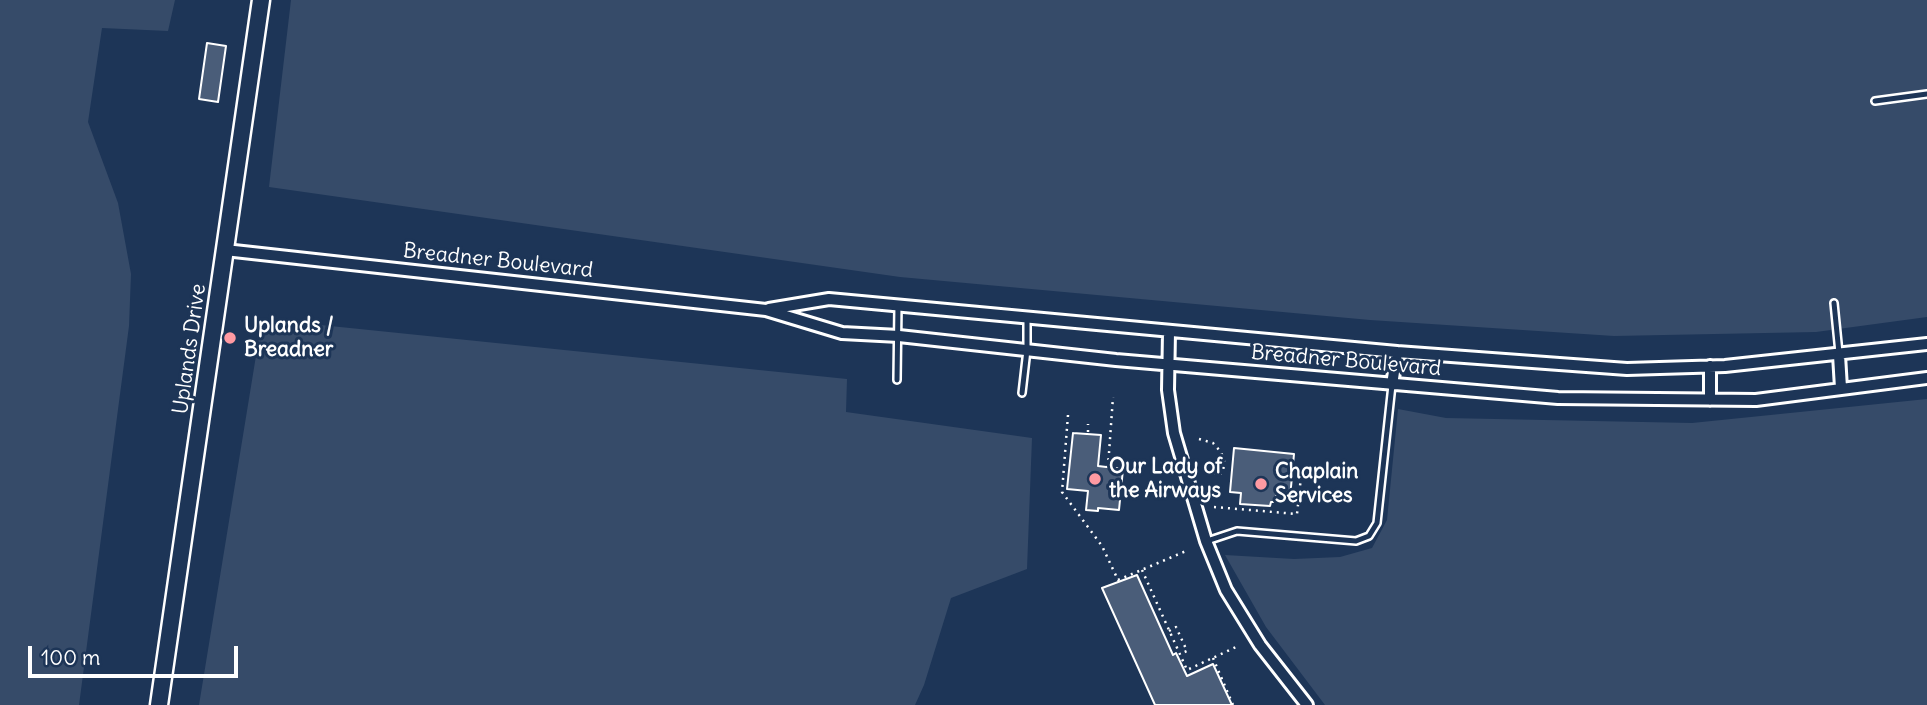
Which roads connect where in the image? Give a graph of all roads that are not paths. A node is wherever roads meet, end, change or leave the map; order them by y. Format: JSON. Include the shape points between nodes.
{"nodes":[{"id":1,"x":261,"y":0,"type":"edge"},
{"id":2,"x":1927,"y":94,"type":"edge"},
{"id":3,"x":1875,"y":101,"type":"dead end"},
{"id":4,"x":225,"y":250,"type":"junction"},
{"id":5,"x":1834,"y":303,"type":"dead end"},
{"id":6,"x":898,"y":306,"type":"junction"},
{"id":7,"x":766,"y":310,"type":"junction"},
{"id":8,"x":1027,"y":317,"type":"junction"},
{"id":9,"x":1169,"y":332,"type":"junction"},
{"id":10,"x":899,"y":336,"type":"junction"},
{"id":11,"x":1927,"y":344,"type":"edge"},
{"id":12,"x":1027,"y":349,"type":"junction"},
{"id":13,"x":1397,"y":352,"type":"junction"},
{"id":14,"x":1839,"y":355,"type":"junction"},
{"id":15,"x":1168,"y":364,"type":"junction"},
{"id":16,"x":1710,"y":366,"type":"junction"},
{"id":17,"x":1927,"y":378,"type":"edge"},
{"id":18,"x":897,"y":380,"type":"dead end"},
{"id":19,"x":1391,"y":385,"type":"junction"},
{"id":20,"x":1841,"y":388,"type":"junction"},
{"id":21,"x":1022,"y":393,"type":"dead end"},
{"id":22,"x":1710,"y":400,"type":"junction"},
{"id":23,"x":1206,"y":541,"type":"junction"},
{"id":24,"x":159,"y":705,"type":"edge"},
{"id":25,"x":1307,"y":705,"type":"edge"}],
"edges":[{"from":1,"to":4,"type":"main road","name":"Uplands Drive"},
{"from":2,"to":3,"type":"lane"},
{"from":4,"to":7,"type":"street","name":"Breadner Boulevard"},
{"from":4,"to":24,"type":"main road","name":"Uplands Drive"},
{"from":5,"to":14,"type":"lane"},
{"from":6,"to":7,"type":"street","name":"Breadner Boulevard","via":[[829,299]]},
{"from":6,"to":8,"type":"street","name":"Breadner Boulevard"},
{"from":6,"to":10,"type":"lane"},
{"from":7,"to":10,"type":"street","name":"Breadner Boulevard","via":[[842,333]]},
{"from":8,"to":9,"type":"street","name":"Breadner Boulevard"},
{"from":8,"to":12,"type":"lane"},
{"from":9,"to":13,"type":"street","name":"Breadner Boulevard"},
{"from":9,"to":15,"type":"street"},
{"from":10,"to":12,"type":"street","name":"Breadner Boulevard"},
{"from":10,"to":18,"type":"lane"},
{"from":11,"to":14,"type":"street","name":"Breadner Boulevard"},
{"from":12,"to":15,"type":"street","name":"Breadner Boulevard"},
{"from":12,"to":21,"type":"lane"},
{"from":13,"to":16,"type":"street","name":"Breadner Boulevard","via":[[1627,369]]},
{"from":13,"to":19,"type":"street"},
{"from":14,"to":16,"type":"street","name":"Breadner Boulevard"},
{"from":14,"to":20,"type":"street"},
{"from":15,"to":19,"type":"street","name":"Breadner Boulevard"},
{"from":15,"to":23,"type":"street","via":[[1174,433]]},
{"from":16,"to":22,"type":"street"},
{"from":17,"to":20,"type":"street","name":"Breadner Boulevard"},
{"from":19,"to":22,"type":"street","name":"Breadner Boulevard","via":[[1558,398]]},
{"from":19,"to":23,"type":"lane","via":[[1377,523],[1369,536],[1356,541],[1237,531]]},
{"from":20,"to":22,"type":"street","name":"Breadner Boulevard","via":[[1756,400]]},
{"from":23,"to":25,"type":"street","via":[[1239,612]]}]}
